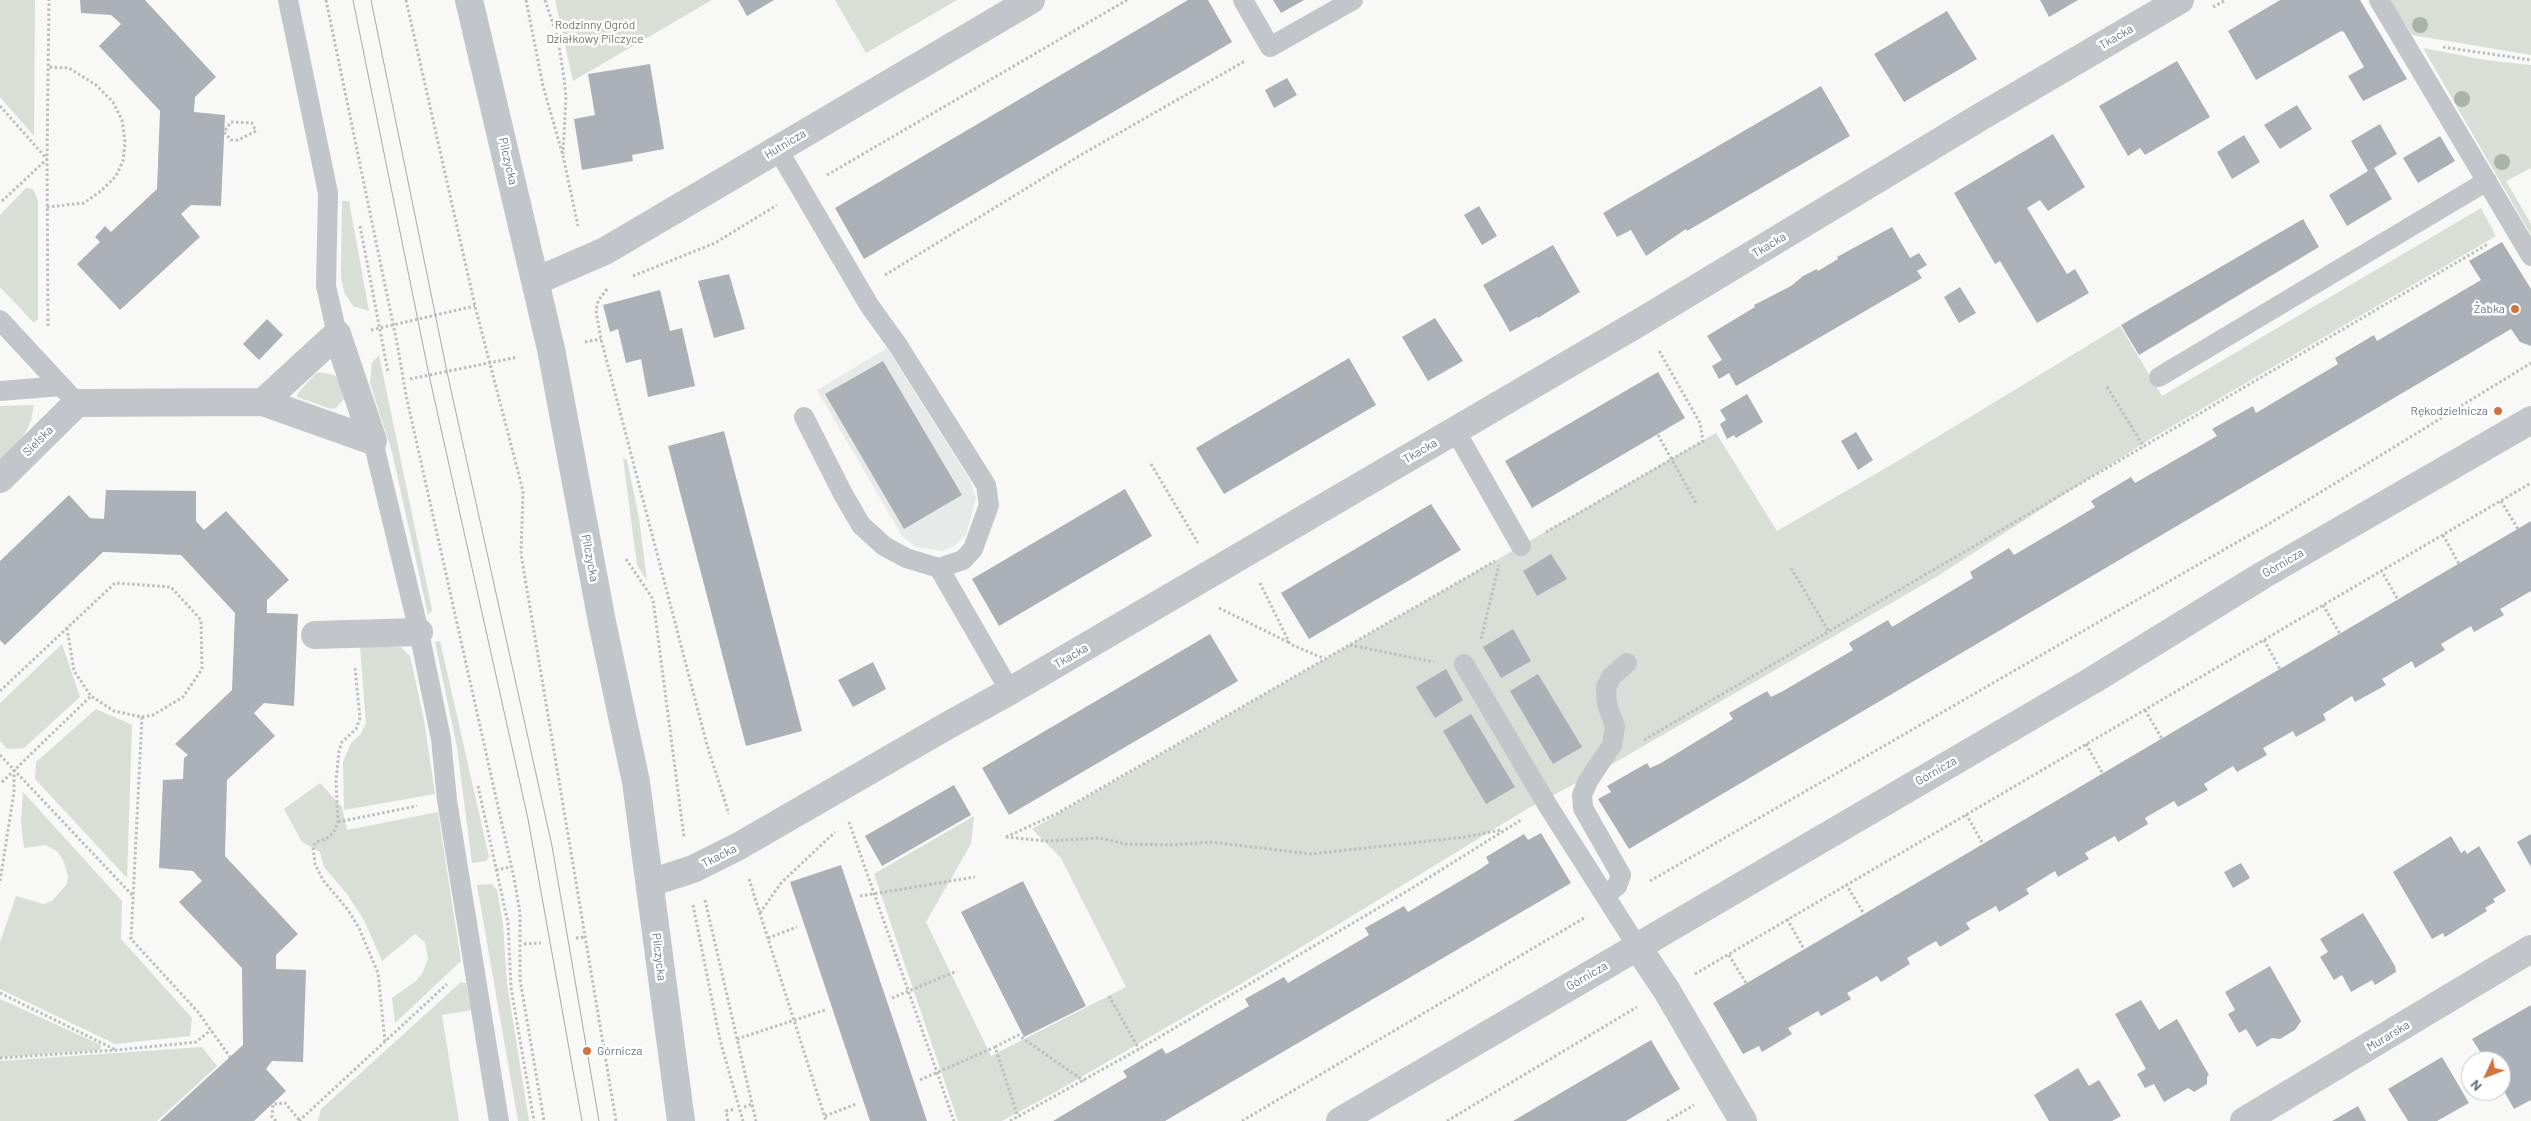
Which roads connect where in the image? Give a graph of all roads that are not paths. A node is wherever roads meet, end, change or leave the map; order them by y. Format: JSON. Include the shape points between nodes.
{"nodes":[{"id":1,"x":288,"y":0,"type":"edge"},
{"id":2,"x":469,"y":0,"type":"edge"},
{"id":3,"x":1031,"y":0,"type":"edge"},
{"id":4,"x":1243,"y":0,"type":"edge"},
{"id":5,"x":1353,"y":0,"type":"edge"},
{"id":6,"x":2180,"y":0,"type":"edge"},
{"id":7,"x":2379,"y":0,"type":"edge"},
{"id":8,"x":777,"y":148,"type":"junction"},
{"id":9,"x":2487,"y":180,"type":"junction"},
{"id":10,"x":2531,"y":256,"type":"edge"},
{"id":11,"x":536,"y":281,"type":"junction"},
{"id":12,"x":0,"y":320,"type":"edge"},
{"id":13,"x":337,"y":334,"type":"junction"},
{"id":14,"x":2159,"y":377,"type":"dead end"},
{"id":15,"x":62,"y":387,"type":"junction"},
{"id":16,"x":0,"y":391,"type":"edge"},
{"id":17,"x":264,"y":402,"type":"junction"},
{"id":18,"x":804,"y":416,"type":"dead end"},
{"id":19,"x":2531,"y":420,"type":"edge"},
{"id":20,"x":1456,"y":430,"type":"junction"},
{"id":21,"x":373,"y":441,"type":"junction"},
{"id":22,"x":0,"y":479,"type":"edge"},
{"id":23,"x":1521,"y":546,"type":"road end"},
{"id":24,"x":939,"y":568,"type":"junction"},
{"id":25,"x":419,"y":632,"type":"junction"},
{"id":26,"x":315,"y":635,"type":"dead end"},
{"id":27,"x":1627,"y":663,"type":"dead end"},
{"id":28,"x":1464,"y":664,"type":"road end"},
{"id":29,"x":1010,"y":691,"type":"junction"},
{"id":30,"x":650,"y":883,"type":"junction"},
{"id":31,"x":1608,"y":899,"type":"junction"},
{"id":32,"x":1637,"y":946,"type":"junction"},
{"id":33,"x":2531,"y":949,"type":"edge"},
{"id":34,"x":499,"y":1121,"type":"edge"},
{"id":35,"x":681,"y":1121,"type":"edge"},
{"id":36,"x":1340,"y":1121,"type":"edge"},
{"id":37,"x":1743,"y":1121,"type":"edge"},
{"id":38,"x":2244,"y":1121,"type":"edge"}],
"edges":[{"from":1,"to":13,"type":"lane","via":[[328,193],[326,286]]},
{"from":2,"to":11,"type":"street","name":"Pilczycka"},
{"from":3,"to":8,"type":"street","name":"Hutnicza"},
{"from":4,"to":5,"type":"lane","via":[[1270,47]]},
{"from":6,"to":20,"type":"street","name":"Tkacka"},
{"from":7,"to":9,"type":"lane"},
{"from":8,"to":11,"type":"street","name":"Hutnicza","via":[[605,251]]},
{"from":8,"to":24,"type":"lane","via":[[869,305],[986,485],[989,505],[973,548],[963,560]]},
{"from":9,"to":10,"type":"lane"},
{"from":9,"to":14,"type":"lane"},
{"from":11,"to":30,"type":"street","name":"Pilczycka","via":[[636,782]]},
{"from":12,"to":15,"type":"lane"},
{"from":13,"to":17,"type":"street"},
{"from":13,"to":21,"type":"street"},
{"from":15,"to":16,"type":"lane"},
{"from":15,"to":17,"type":"street"},
{"from":15,"to":22,"type":"street","name":"Sielska"},
{"from":17,"to":21,"type":"street"},
{"from":18,"to":24,"type":"lane","via":[[861,525],[884,546],[906,558]]},
{"from":19,"to":32,"type":"street","name":"Górnicza"},
{"from":20,"to":23,"type":"lane"},
{"from":20,"to":29,"type":"street","name":"Tkacka"},
{"from":21,"to":25,"type":"lane"},
{"from":24,"to":29,"type":"lane"},
{"from":25,"to":26,"type":"street"},
{"from":25,"to":34,"type":"lane","via":[[441,739],[447,800]]},
{"from":27,"to":31,"type":"lane","via":[[1612,676],[1606,688],[1607,704],[1615,727],[1612,745],[1582,796],[1583,808],[1621,875]]},
{"from":28,"to":31,"type":"lane","via":[[1548,806]]},
{"from":29,"to":30,"type":"street","name":"Tkacka","via":[[739,846],[693,869]]},
{"from":30,"to":35,"type":"street","name":"Pilczycka"},
{"from":31,"to":32,"type":"lane"},
{"from":32,"to":36,"type":"street","name":"Górnicza"},
{"from":32,"to":37,"type":"street"},
{"from":33,"to":38,"type":"street","name":"Murarska"}]}
